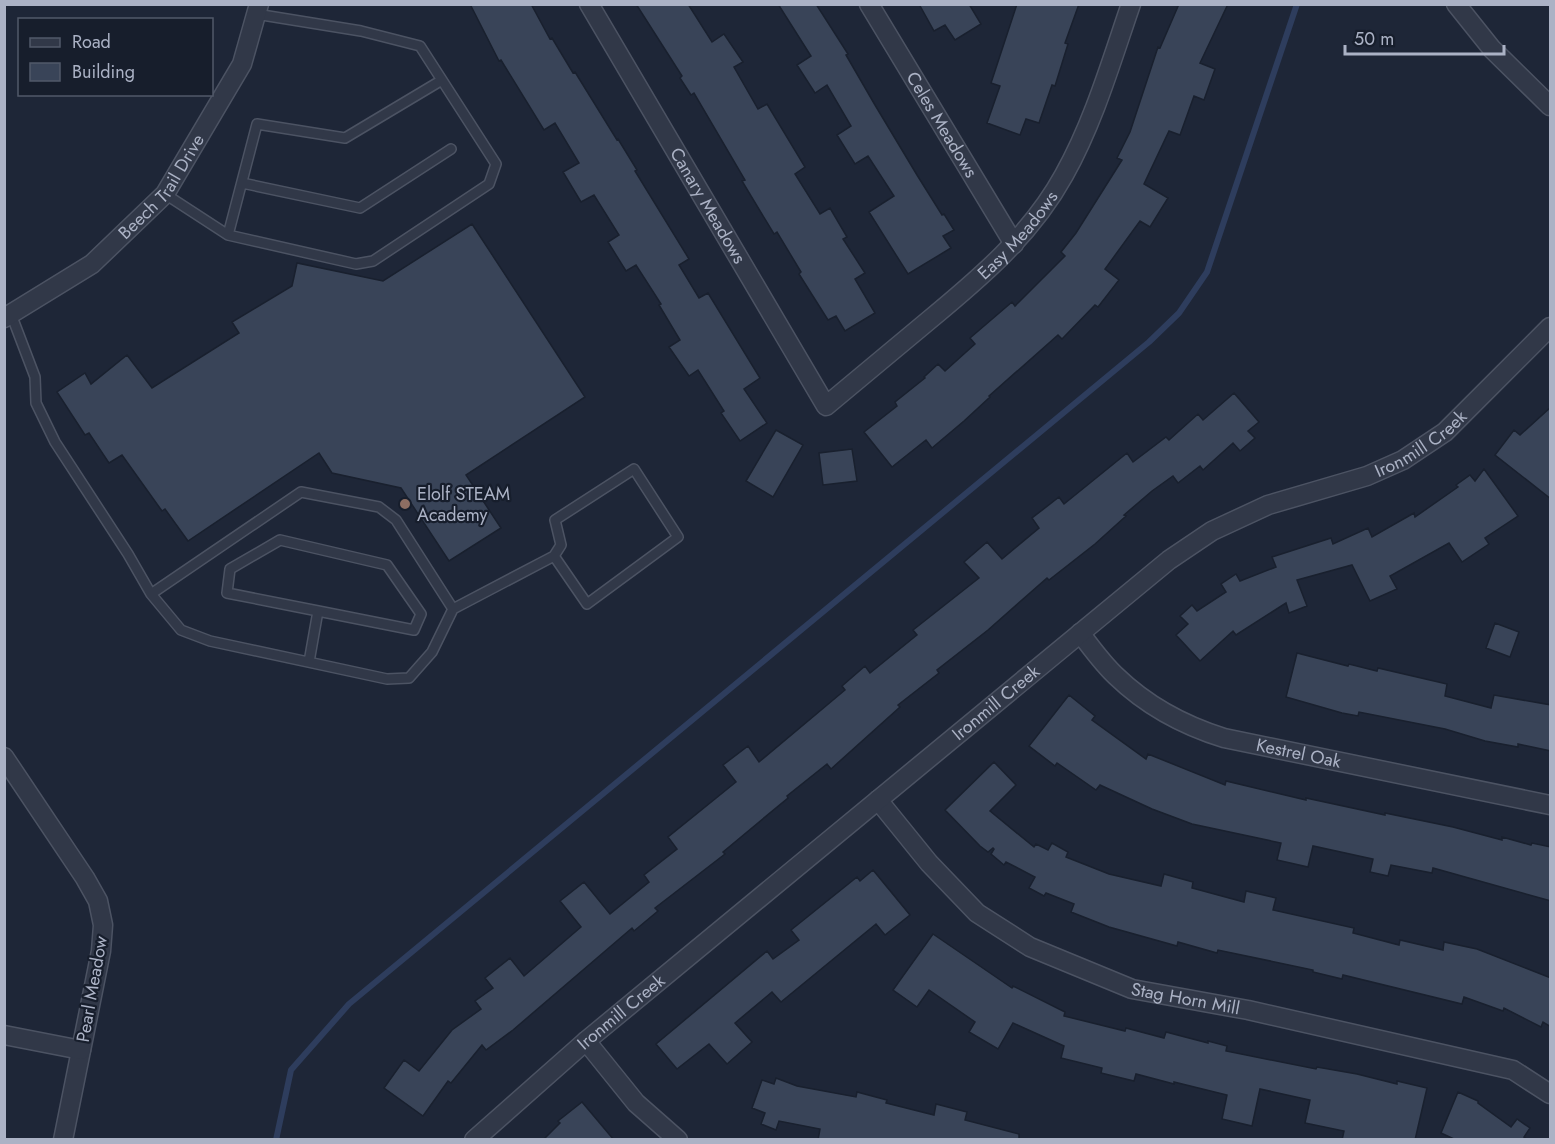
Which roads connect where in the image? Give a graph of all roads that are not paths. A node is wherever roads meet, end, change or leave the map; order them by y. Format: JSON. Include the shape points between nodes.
{"nodes":[{"id":1,"x":589,"y":4,"type":"edge"},
{"id":2,"x":869,"y":4,"type":"edge"},
{"id":3,"x":1131,"y":4,"type":"edge"},
{"id":4,"x":1456,"y":4,"type":"edge"},
{"id":5,"x":258,"y":9,"type":"edge"},
{"id":6,"x":442,"y":80,"type":"junction"},
{"id":7,"x":1551,"y":106,"type":"edge"},
{"id":8,"x":451,"y":149,"type":"dead end"},
{"id":9,"x":242,"y":183,"type":"junction"},
{"id":10,"x":165,"y":194,"type":"junction"},
{"id":11,"x":228,"y":235,"type":"junction"},
{"id":12,"x":1014,"y":244,"type":"junction"},
{"id":13,"x":8,"y":316,"type":"edge"},
{"id":14,"x":1551,"y":327,"type":"edge"},
{"id":15,"x":826,"y":406,"type":"joint"},
{"id":16,"x":554,"y":556,"type":"junction"},
{"id":17,"x":151,"y":594,"type":"junction"},
{"id":18,"x":453,"y":609,"type":"junction"},
{"id":19,"x":318,"y":611,"type":"junction"},
{"id":20,"x":1080,"y":633,"type":"junction"},
{"id":21,"x":309,"y":662,"type":"junction"},
{"id":22,"x":4,"y":757,"type":"edge"},
{"id":23,"x":878,"y":800,"type":"junction"},
{"id":24,"x":1551,"y":805,"type":"edge"},
{"id":25,"x":4,"y":1035,"type":"edge"},
{"id":26,"x":585,"y":1041,"type":"junction"},
{"id":27,"x":81,"y":1050,"type":"junction"},
{"id":28,"x":1551,"y":1094,"type":"edge"},
{"id":29,"x":63,"y":1140,"type":"edge"},
{"id":30,"x":474,"y":1140,"type":"edge"},
{"id":31,"x":678,"y":1140,"type":"edge"}],
"edges":[{"from":1,"to":15,"type":"street","name":"Canary Meadows"},
{"from":2,"to":12,"type":"street","name":"Celes Meadows"},
{"from":3,"to":12,"type":"street","name":"Easy Meadows","via":[[1083,138],[1040,212]]},
{"from":4,"to":7,"type":"street","via":[[1492,49]]},
{"from":5,"to":6,"type":"lane","via":[[420,46]]},
{"from":5,"to":10,"type":"street","name":"Beech Trail Drive","via":[[242,64]]},
{"from":6,"to":9,"type":"lane","via":[[345,138],[257,124]]},
{"from":6,"to":11,"type":"lane","via":[[496,164],[489,184],[373,261],[356,264]]},
{"from":8,"to":9,"type":"lane","via":[[360,208]]},
{"from":9,"to":11,"type":"lane"},
{"from":10,"to":11,"type":"lane"},
{"from":10,"to":13,"type":"street","name":"Beech Trail Drive","via":[[92,264]]},
{"from":12,"to":15,"type":"street","name":"Easy Meadows","via":[[973,284]]},
{"from":13,"to":17,"type":"lane","via":[[35,377],[36,403],[55,442]]},
{"from":14,"to":20,"type":"street","name":"Ironmill Creek","via":[[1444,432],[1403,460],[1367,476],[1268,505],[1212,531],[1169,560]]},
{"from":16,"to":16,"type":"lane","via":[[587,604],[678,537],[634,469],[555,520],[561,545]]},
{"from":16,"to":18,"type":"lane"},
{"from":17,"to":18,"type":"lane","via":[[301,492],[379,507],[396,520]]},
{"from":17,"to":21,"type":"lane","via":[[181,630],[210,641]]},
{"from":18,"to":21,"type":"lane","via":[[432,652],[410,678],[387,679]]},
{"from":19,"to":19,"type":"lane","via":[[227,593],[230,569],[280,540],[387,565],[421,614],[414,630]]},
{"from":19,"to":21,"type":"lane"},
{"from":20,"to":23,"type":"street","name":"Ironmill Creek"},
{"from":20,"to":24,"type":"street","name":"Kestrel Oak","via":[[1114,675],[1148,703],[1197,730]]},
{"from":22,"to":27,"type":"street","name":"Pearl Meadow","via":[[98,901],[103,925],[101,951]]},
{"from":23,"to":26,"type":"street","name":"Ironmill Creek"},
{"from":23,"to":28,"type":"street","name":"Stag Horn Mill","via":[[977,914],[1030,947],[1132,989],[1248,1010],[1513,1070]]},
{"from":25,"to":27,"type":"street"},
{"from":26,"to":30,"type":"street","name":"Ironmill Creek"},
{"from":26,"to":31,"type":"street","via":[[636,1103]]},
{"from":27,"to":29,"type":"street","name":"Pearl Meadow"}]}
